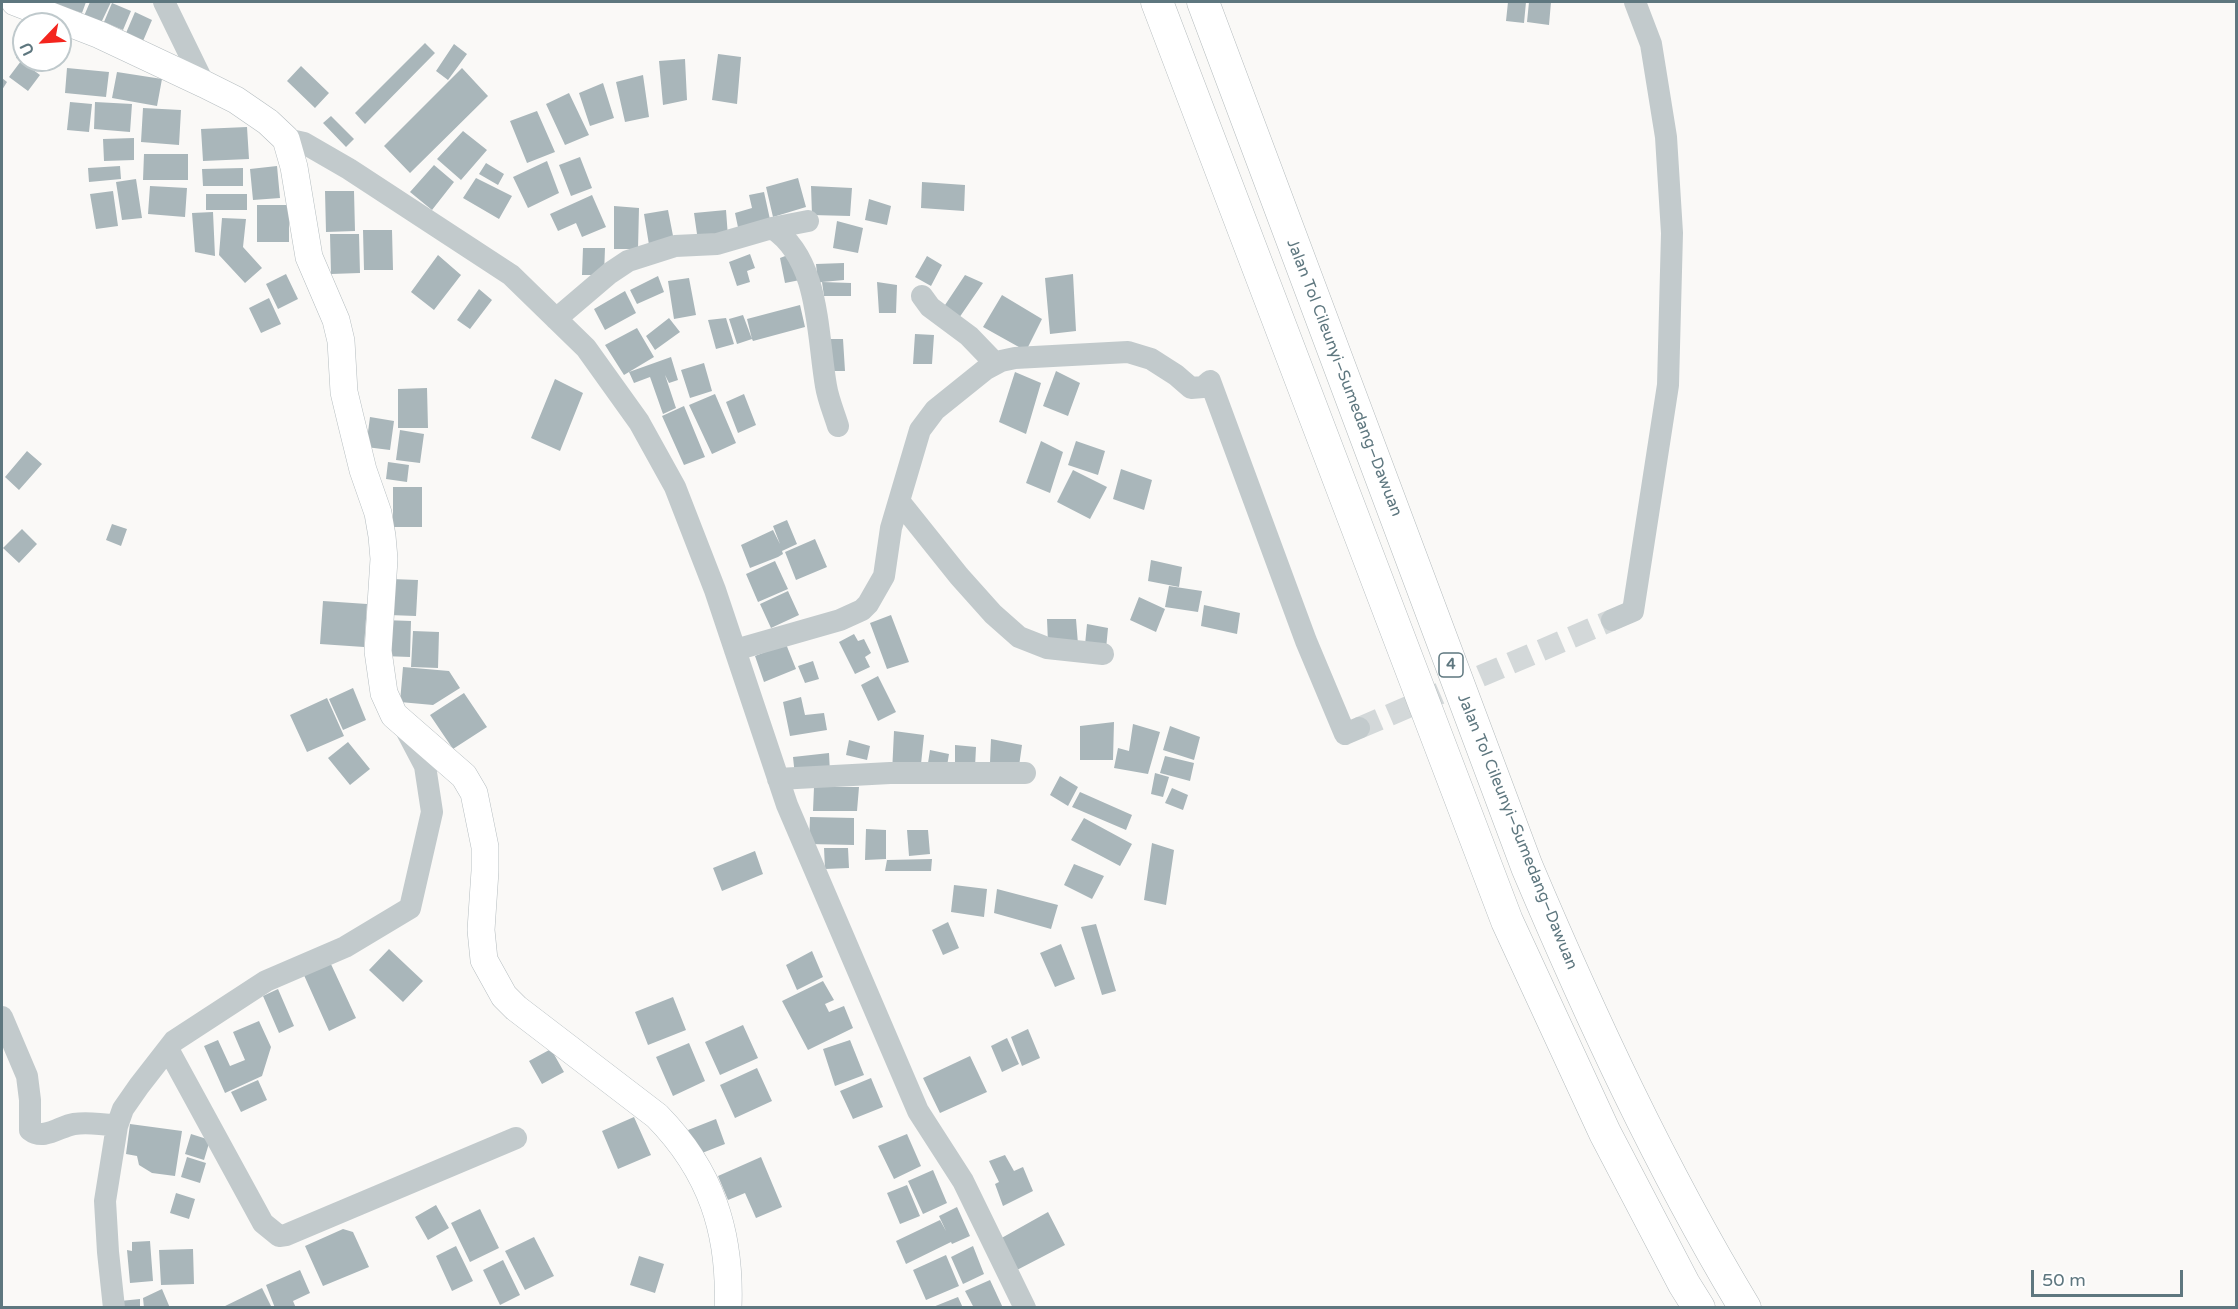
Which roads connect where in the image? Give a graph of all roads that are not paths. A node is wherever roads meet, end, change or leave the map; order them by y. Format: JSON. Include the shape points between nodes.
{"nodes":[{"id":1,"x":15,"y":2,"type":"edge"},
{"id":2,"x":164,"y":2,"type":"edge"},
{"id":3,"x":1157,"y":2,"type":"edge"},
{"id":4,"x":1203,"y":2,"type":"edge"},
{"id":5,"x":1635,"y":2,"type":"edge"},
{"id":6,"x":204,"y":84,"type":"junction"},
{"id":7,"x":286,"y":139,"type":"junction"},
{"id":8,"x":808,"y":221,"type":"dead end"},
{"id":9,"x":772,"y":228,"type":"junction"},
{"id":10,"x":922,"y":296,"type":"dead end"},
{"id":11,"x":556,"y":319,"type":"junction"},
{"id":12,"x":995,"y":363,"type":"junction"},
{"id":13,"x":838,"y":426,"type":"dead end"},
{"id":14,"x":899,"y":501,"type":"junction"},
{"id":15,"x":1612,"y":620,"type":"tunnel mouth"},
{"id":16,"x":735,"y":650,"type":"junction"},
{"id":17,"x":1103,"y":654,"type":"dead end"},
{"id":18,"x":405,"y":727,"type":"junction"},
{"id":19,"x":1359,"y":728,"type":"tunnel mouth"},
{"id":20,"x":1025,"y":773,"type":"dead end"},
{"id":21,"x":778,"y":779,"type":"junction"},
{"id":22,"x":2,"y":1017,"type":"edge"},
{"id":23,"x":168,"y":1049,"type":"junction"},
{"id":24,"x":117,"y":1126,"type":"junction"},
{"id":25,"x":516,"y":1138,"type":"dead end"},
{"id":26,"x":114,"y":1308,"type":"edge"},
{"id":27,"x":728,"y":1308,"type":"edge"},
{"id":28,"x":1025,"y":1308,"type":"edge"},
{"id":29,"x":1699,"y":1308,"type":"edge"},
{"id":30,"x":1745,"y":1308,"type":"edge"}],
"edges":[{"from":1,"to":6,"type":"main road","via":[[100,35]]},
{"from":2,"to":6,"type":"street"},
{"from":3,"to":29,"type":"highway","number":"4","via":[[1506,921],[1605,1132]]},
{"from":4,"to":30,"type":"highway","name":"Jalan Tol Cileunyi–Sumedang–Dawuan","number":"4","via":[[1527,867],[1641,1119]]},
{"from":5,"to":15,"type":"street","via":[[1651,44],[1666,137],[1672,233],[1668,385],[1633,611]]},
{"from":6,"to":7,"type":"main road","via":[[236,100]]},
{"from":7,"to":11,"type":"street","via":[[304,143],[349,169],[511,275]]},
{"from":7,"to":18,"type":"main road","via":[[309,257],[336,320],[344,392],[378,513],[384,559],[378,651],[384,693],[394,716]]},
{"from":8,"to":9,"type":"street"},
{"from":9,"to":11,"type":"street","via":[[717,244],[675,246],[628,261]]},
{"from":9,"to":13,"type":"street","via":[[796,252],[814,300],[826,388]]},
{"from":10,"to":12,"type":"street"},
{"from":11,"to":16,"type":"street","via":[[586,348],[639,422],[675,487]]},
{"from":12,"to":14,"type":"street","via":[[957,391],[920,430]]},
{"from":12,"to":19,"type":"street","via":[[1037,356],[1128,352],[1151,359],[1191,388],[1203,387],[1210,381],[1345,734]]},
{"from":14,"to":16,"type":"street","via":[[884,576],[862,610]]},
{"from":14,"to":17,"type":"street","via":[[993,614],[1019,637],[1047,648]]},
{"from":16,"to":21,"type":"street"},
{"from":18,"to":23,"type":"street","via":[[425,766],[432,812],[411,908],[345,947],[266,981],[174,1041]]},
{"from":18,"to":27,"type":"main road","via":[[464,776],[474,793],[485,847],[481,930],[484,960],[504,996],[675,1134],[711,1194],[727,1252]]},
{"from":20,"to":21,"type":"street","via":[[890,773]]},
{"from":21,"to":28,"type":"street","via":[[918,1111],[963,1181]]},
{"from":22,"to":24,"type":"street","via":[[27,1076],[30,1130],[45,1134],[72,1124]]},
{"from":23,"to":24,"type":"street","via":[[123,1109]]},
{"from":23,"to":25,"type":"street","via":[[263,1223],[279,1236]]},
{"from":24,"to":26,"type":"street","via":[[105,1201]]}]}
